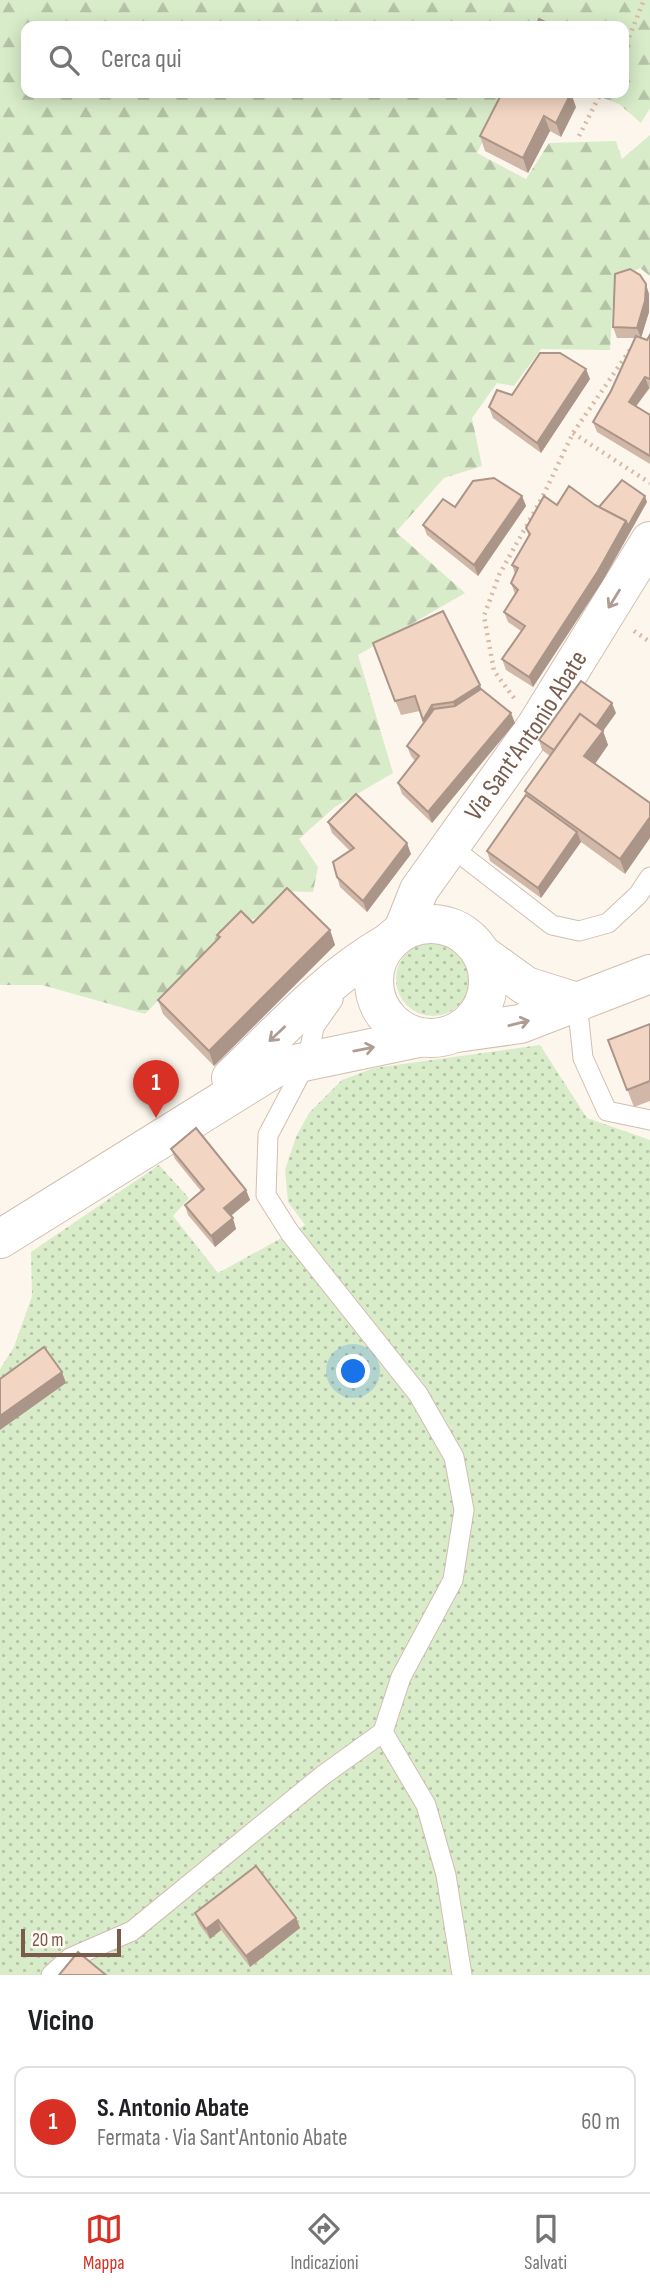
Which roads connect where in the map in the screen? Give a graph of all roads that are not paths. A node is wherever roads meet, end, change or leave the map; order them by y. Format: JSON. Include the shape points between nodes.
{"nodes":[{"id":1,"x":650,"y":541,"type":"edge"},
{"id":2,"x":450,"y":846,"type":"junction"},
{"id":3,"x":650,"y":877,"type":"edge"},
{"id":4,"x":389,"y":946,"type":"junction"},
{"id":5,"x":483,"y":955,"type":"junction"},
{"id":6,"x":650,"y":974,"type":"edge"},
{"id":7,"x":577,"y":1002,"type":"junction"},
{"id":8,"x":457,"y":1033,"type":"junction"},
{"id":9,"x":419,"y":1038,"type":"junction"},
{"id":10,"x":308,"y":1059,"type":"junction"},
{"id":11,"x":650,"y":1120,"type":"edge"},
{"id":12,"x":171,"y":1135,"type":"junction"},
{"id":13,"x":0,"y":1239,"type":"edge"},
{"id":14,"x":383,"y":1732,"type":"junction"},
{"id":15,"x":51,"y":1975,"type":"edge"},
{"id":16,"x":462,"y":1975,"type":"edge"}],
"edges":[{"from":1,"to":2,"type":"street","name":"Via Sant'Antonio Abate","one_way":true,"via":[[536,726]]},
{"from":2,"to":3,"type":"lane","via":[[552,925],[579,931],[608,923]]},
{"from":2,"to":4,"type":"street","name":"Via Sant'Antonio Abate","via":[[419,890]]},
{"from":4,"to":5,"type":"street","via":[[420,924],[439,923],[457,929]]},
{"from":4,"to":9,"type":"street","via":[[374,987],[381,1010],[397,1028]]},
{"from":4,"to":10,"type":"lane","via":[[329,1003],[313,1027]]},
{"from":4,"to":12,"type":"street","one_way":true,"via":[[361,959],[323,991]]},
{"from":5,"to":7,"type":"street","via":[[526,986]]},
{"from":5,"to":8,"type":"street","via":[[489,977],[486,999],[475,1019]]},
{"from":6,"to":7,"type":"street"},
{"from":8,"to":7,"type":"street","one_way":true,"via":[[520,1024]]},
{"from":7,"to":11,"type":"lane","via":[[583,1058],[607,1111]]},
{"from":8,"to":9,"type":"street","via":[[439,1039]]},
{"from":10,"to":9,"type":"street","one_way":true},
{"from":10,"to":12,"type":"street","via":[[275,1068]]},
{"from":10,"to":14,"type":"lane","via":[[268,1135],[266,1195],[290,1233],[418,1394],[454,1458],[464,1510],[453,1580],[401,1676]]},
{"from":12,"to":13,"type":"street"},
{"from":14,"to":15,"type":"lane","via":[[132,1931],[70,1958]]},
{"from":14,"to":16,"type":"lane","via":[[426,1805],[446,1875]]}]}
